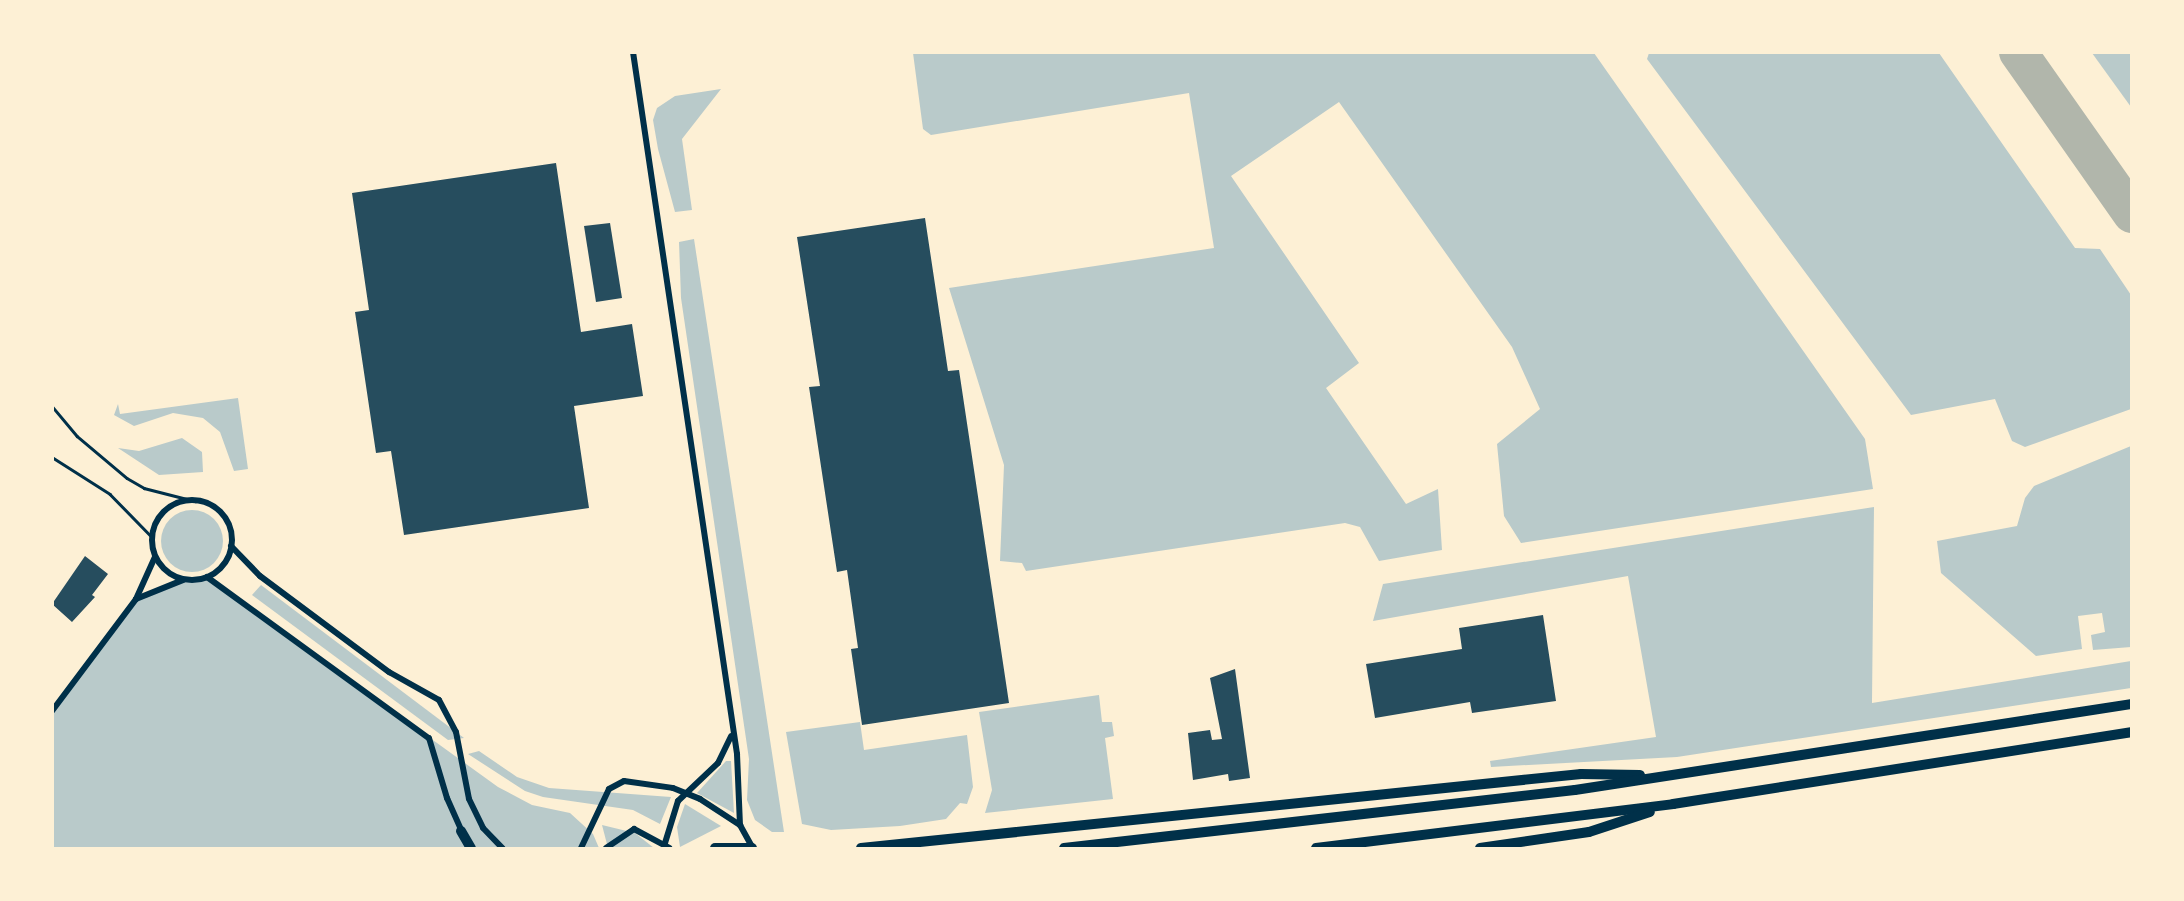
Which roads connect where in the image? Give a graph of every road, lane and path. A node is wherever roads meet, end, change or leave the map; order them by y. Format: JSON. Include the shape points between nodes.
{"nodes":[{"id":1,"x":633,"y":52,"type":"edge"},
{"id":2,"x":52,"y":406,"type":"edge"},
{"id":3,"x":52,"y":457,"type":"edge"},
{"id":4,"x":195,"y":500,"type":"junction"},
{"id":5,"x":152,"y":537,"type":"junction"},
{"id":6,"x":231,"y":546,"type":"junction"},
{"id":7,"x":155,"y":557,"type":"junction"},
{"id":8,"x":207,"y":577,"type":"junction"},
{"id":9,"x":184,"y":580,"type":"junction"},
{"id":10,"x":136,"y":599,"type":"junction"},
{"id":11,"x":2132,"y":704,"type":"edge"},
{"id":12,"x":52,"y":710,"type":"edge"},
{"id":13,"x":2132,"y":732,"type":"edge"},
{"id":14,"x":732,"y":734,"type":"junction"},
{"id":15,"x":1668,"y":776,"type":"junction"},
{"id":16,"x":685,"y":792,"type":"junction"},
{"id":17,"x":1673,"y":804,"type":"junction"},
{"id":18,"x":740,"y":825,"type":"junction"},
{"id":19,"x":461,"y":831,"type":"joint"},
{"id":20,"x":667,"y":846,"type":"edge"},
{"id":21,"x":473,"y":849,"type":"edge"},
{"id":22,"x":502,"y":849,"type":"edge"},
{"id":23,"x":581,"y":849,"type":"edge"},
{"id":24,"x":606,"y":849,"type":"edge"},
{"id":25,"x":715,"y":849,"type":"edge"},
{"id":26,"x":752,"y":849,"type":"edge"},
{"id":27,"x":861,"y":849,"type":"edge"},
{"id":28,"x":1064,"y":849,"type":"edge"},
{"id":29,"x":1316,"y":849,"type":"edge"},
{"id":30,"x":1480,"y":849,"type":"edge"}],
"edges":[{"from":1,"to":14,"type":"street"},
{"from":2,"to":4,"type":"lane","via":[[77,436],[127,478],[144,488]]},
{"from":3,"to":5,"type":"lane","via":[[110,494]]},
{"from":4,"to":5,"type":"street","via":[[165,511]]},
{"from":4,"to":6,"type":"street","via":[[224,518]]},
{"from":5,"to":7,"type":"street"},
{"from":6,"to":8,"type":"street","via":[[225,563]]},
{"from":6,"to":22,"type":"street","via":[[260,576],[389,672],[439,700],[456,732],[469,799],[483,828]]},
{"from":7,"to":9,"type":"street","via":[[163,568]]},
{"from":7,"to":10,"type":"street"},
{"from":8,"to":9,"type":"street"},
{"from":8,"to":19,"type":"street","via":[[429,738]]},
{"from":9,"to":10,"type":"street"},
{"from":10,"to":12,"type":"street"},
{"from":11,"to":15,"type":"highway"},
{"from":13,"to":17,"type":"highway"},
{"from":14,"to":16,"type":"street","via":[[718,763]]},
{"from":14,"to":18,"type":"street"},
{"from":15,"to":27,"type":"highway","via":[[1581,774]]},
{"from":15,"to":28,"type":"highway"},
{"from":16,"to":18,"type":"street"},
{"from":16,"to":20,"type":"street","via":[[672,814]]},
{"from":16,"to":23,"type":"street","via":[[659,785],[615,783]]},
{"from":17,"to":29,"type":"highway"},
{"from":17,"to":30,"type":"highway","via":[[1589,832]]},
{"from":18,"to":26,"type":"street"},
{"from":19,"to":21,"type":"highway"},
{"from":20,"to":24,"type":"street","via":[[634,829]]},
{"from":25,"to":26,"type":"highway"}]}
